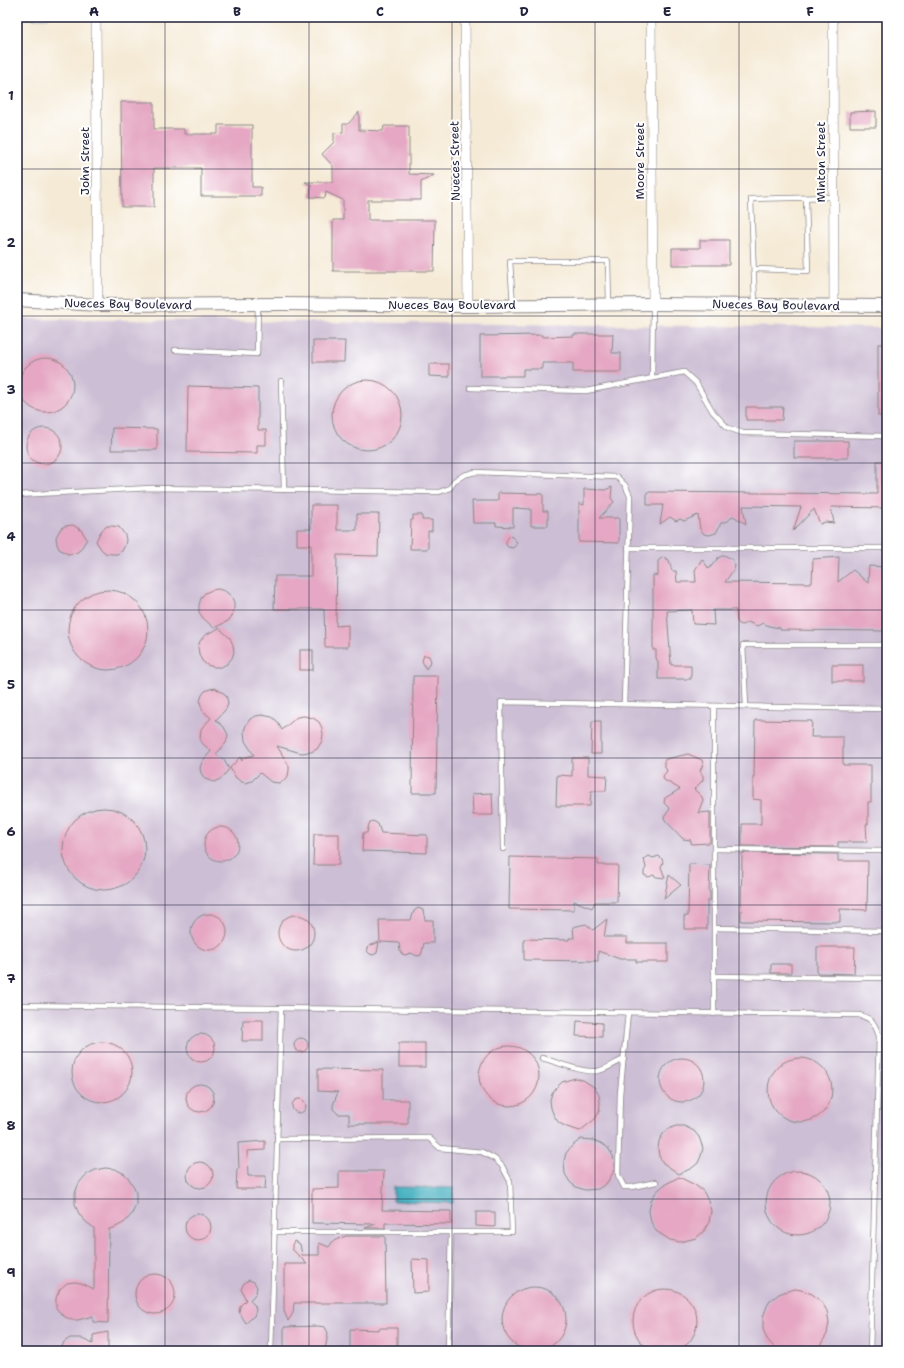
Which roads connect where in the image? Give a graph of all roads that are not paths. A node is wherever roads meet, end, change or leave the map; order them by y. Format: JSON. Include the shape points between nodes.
{"nodes":[{"id":1,"x":17,"y":17,"type":"edge"},
{"id":2,"x":46,"y":17,"type":"edge"},
{"id":3,"x":96,"y":17,"type":"edge"},
{"id":4,"x":465,"y":17,"type":"edge"},
{"id":5,"x":651,"y":17,"type":"edge"},
{"id":6,"x":833,"y":17,"type":"edge"},
{"id":7,"x":806,"y":198,"type":"junction"},
{"id":8,"x":834,"y":198,"type":"junction"},
{"id":9,"x":754,"y":269,"type":"junction"},
{"id":10,"x":17,"y":300,"type":"edge"},
{"id":11,"x":258,"y":304,"type":"junction"},
{"id":12,"x":609,"y":304,"type":"junction"},
{"id":13,"x":653,"y":304,"type":"junction"},
{"id":14,"x":98,"y":305,"type":"junction"},
{"id":15,"x":513,"y":305,"type":"junction"},
{"id":16,"x":756,"y":305,"type":"junction"},
{"id":17,"x":468,"y":306,"type":"junction"},
{"id":18,"x":834,"y":306,"type":"junction"},
{"id":19,"x":887,"y":306,"type":"edge"},
{"id":20,"x":175,"y":350,"type":"dead end"},
{"id":21,"x":652,"y":378,"type":"junction"},
{"id":22,"x":281,"y":381,"type":"dead end"},
{"id":23,"x":470,"y":388,"type":"dead end"},
{"id":24,"x":887,"y":436,"type":"edge"},
{"id":25,"x":284,"y":490,"type":"junction"},
{"id":26,"x":17,"y":495,"type":"edge"},
{"id":27,"x":628,"y":548,"type":"junction"},
{"id":28,"x":887,"y":548,"type":"edge"},
{"id":29,"x":887,"y":645,"type":"edge"},
{"id":30,"x":624,"y":704,"type":"junction"},
{"id":31,"x":714,"y":706,"type":"junction"},
{"id":32,"x":746,"y":706,"type":"junction"},
{"id":33,"x":887,"y":709,"type":"edge"},
{"id":34,"x":503,"y":849,"type":"dead end"},
{"id":35,"x":714,"y":849,"type":"junction"},
{"id":36,"x":887,"y":851,"type":"edge"},
{"id":37,"x":887,"y":908,"type":"edge"},
{"id":38,"x":714,"y":928,"type":"junction"},
{"id":39,"x":887,"y":931,"type":"edge"},
{"id":40,"x":714,"y":976,"type":"junction"},
{"id":41,"x":887,"y":978,"type":"edge"},
{"id":42,"x":17,"y":1005,"type":"edge"},
{"id":43,"x":281,"y":1008,"type":"junction"},
{"id":44,"x":628,"y":1012,"type":"junction"},
{"id":45,"x":714,"y":1014,"type":"junction"},
{"id":46,"x":542,"y":1058,"type":"dead end"},
{"id":47,"x":624,"y":1059,"type":"junction"},
{"id":48,"x":277,"y":1139,"type":"junction"},
{"id":49,"x":656,"y":1182,"type":"dead end"},
{"id":50,"x":274,"y":1232,"type":"junction"},
{"id":51,"x":451,"y":1232,"type":"junction"},
{"id":52,"x":270,"y":1351,"type":"edge"},
{"id":53,"x":448,"y":1351,"type":"edge"},
{"id":54,"x":870,"y":1351,"type":"edge"}],
"edges":[{"from":1,"to":2,"type":"street"},
{"from":3,"to":14,"type":"street","name":"John Street"},
{"from":4,"to":17,"type":"street","name":"Nueces Street"},
{"from":5,"to":13,"type":"street","name":"Moore Street"},
{"from":6,"to":8,"type":"street","name":"Minton Street"},
{"from":7,"to":8,"type":"lane"},
{"from":7,"to":9,"type":"lane","via":[[751,199]]},
{"from":7,"to":9,"type":"lane","via":[[808,271]]},
{"from":8,"to":18,"type":"street","name":"Minton Street"},
{"from":9,"to":16,"type":"lane"},
{"from":10,"to":14,"type":"street","name":"Nueces Bay Boulevard"},
{"from":11,"to":14,"type":"street","name":"Nueces Bay Boulevard"},
{"from":11,"to":17,"type":"street","name":"Nueces Bay Boulevard"},
{"from":11,"to":20,"type":"lane","via":[[257,354]]},
{"from":12,"to":13,"type":"street","name":"Nueces Bay Boulevard"},
{"from":12,"to":15,"type":"street","name":"Nueces Bay Boulevard"},
{"from":12,"to":15,"type":"lane","via":[[608,261],[510,261]]},
{"from":13,"to":16,"type":"street","name":"Nueces Bay Boulevard"},
{"from":13,"to":21,"type":"lane"},
{"from":15,"to":17,"type":"street","name":"Nueces Bay Boulevard"},
{"from":16,"to":18,"type":"street","name":"Nueces Bay Boulevard"},
{"from":18,"to":19,"type":"street","name":"Nueces Bay Boulevard"},
{"from":21,"to":23,"type":"lane","via":[[586,391]]},
{"from":21,"to":24,"type":"lane","via":[[684,372],[696,383],[713,412],[728,428],[743,433]]},
{"from":22,"to":25,"type":"lane"},
{"from":25,"to":26,"type":"lane","via":[[151,488]]},
{"from":25,"to":27,"type":"lane","via":[[439,492],[450,488],[454,481],[464,475],[475,472],[617,477],[625,485],[630,496]]},
{"from":27,"to":28,"type":"lane"},
{"from":27,"to":30,"type":"lane"},
{"from":29,"to":32,"type":"lane","via":[[743,645]]},
{"from":30,"to":31,"type":"lane"},
{"from":30,"to":34,"type":"lane","via":[[501,702]]},
{"from":31,"to":32,"type":"lane"},
{"from":31,"to":35,"type":"lane"},
{"from":32,"to":33,"type":"lane"},
{"from":35,"to":36,"type":"lane"},
{"from":35,"to":38,"type":"lane"},
{"from":37,"to":39,"type":"lane"},
{"from":38,"to":39,"type":"lane"},
{"from":38,"to":40,"type":"lane"},
{"from":39,"to":41,"type":"lane"},
{"from":40,"to":41,"type":"lane"},
{"from":40,"to":45,"type":"lane"},
{"from":42,"to":43,"type":"lane"},
{"from":43,"to":44,"type":"lane"},
{"from":43,"to":48,"type":"lane"},
{"from":44,"to":45,"type":"lane"},
{"from":44,"to":47,"type":"lane"},
{"from":45,"to":54,"type":"lane","via":[[859,1015],[870,1018],[875,1025],[879,1036]]},
{"from":46,"to":47,"type":"lane","via":[[597,1071]]},
{"from":47,"to":49,"type":"lane","via":[[620,1094],[618,1175],[624,1187]]},
{"from":48,"to":50,"type":"lane"},
{"from":48,"to":51,"type":"lane","via":[[429,1138],[440,1148],[482,1152],[495,1159],[510,1181],[512,1232]]},
{"from":50,"to":51,"type":"lane"},
{"from":50,"to":52,"type":"lane"},
{"from":51,"to":53,"type":"lane"}]}
